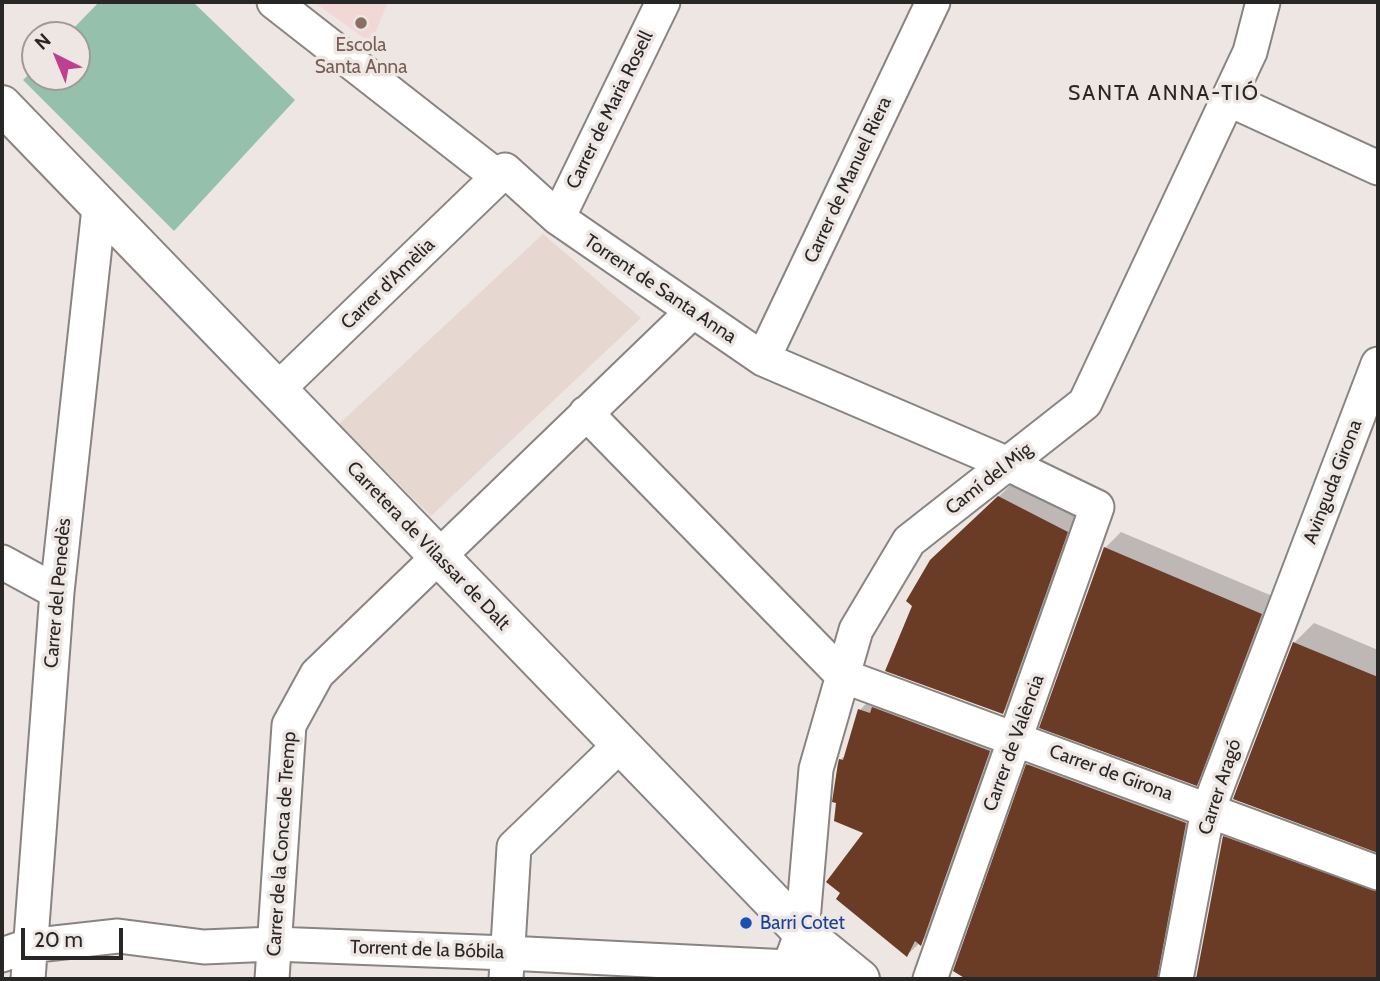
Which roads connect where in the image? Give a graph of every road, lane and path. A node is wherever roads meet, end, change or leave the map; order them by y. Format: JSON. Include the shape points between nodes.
{"nodes":[{"id":1,"x":274,"y":2,"type":"edge"},
{"id":2,"x":663,"y":2,"type":"edge"},
{"id":3,"x":933,"y":2,"type":"edge"},
{"id":4,"x":1263,"y":2,"type":"edge"},
{"id":5,"x":1228,"y":99,"type":"junction"},
{"id":6,"x":2,"y":105,"type":"edge"},
{"id":7,"x":1378,"y":168,"type":"edge"},
{"id":8,"x":498,"y":177,"type":"junction"},
{"id":9,"x":99,"y":208,"type":"junction"},
{"id":10,"x":558,"y":218,"type":"junction"},
{"id":11,"x":693,"y":311,"type":"junction"},
{"id":12,"x":763,"y":359,"type":"junction"},
{"id":13,"x":1378,"y":364,"type":"edge"},
{"id":14,"x":277,"y":390,"type":"junction"},
{"id":15,"x":586,"y":413,"type":"junction"},
{"id":16,"x":1008,"y":464,"type":"junction"},
{"id":17,"x":1097,"y":508,"type":"joint"},
{"id":18,"x":438,"y":557,"type":"junction"},
{"id":19,"x":2,"y":562,"type":"edge"},
{"id":20,"x":57,"y":592,"type":"junction"},
{"id":21,"x":1287,"y":601,"type":"joint"},
{"id":22,"x":843,"y":676,"type":"junction"},
{"id":23,"x":1016,"y":738,"type":"junction"},
{"id":24,"x":621,"y":744,"type":"junction"},
{"id":25,"x":1208,"y":810,"type":"junction"},
{"id":26,"x":1378,"y":873,"type":"edge"},
{"id":27,"x":273,"y":944,"type":"junction"},
{"id":28,"x":15,"y":951,"type":"edge"},
{"id":29,"x":793,"y":959,"type":"edge"},
{"id":30,"x":507,"y":966,"type":"edge"},
{"id":31,"x":857,"y":977,"type":"edge"},
{"id":32,"x":28,"y":979,"type":"edge"},
{"id":33,"x":272,"y":979,"type":"edge"},
{"id":34,"x":930,"y":979,"type":"edge"},
{"id":35,"x":1175,"y":979,"type":"edge"}],
"edges":[{"from":1,"to":8,"type":"street","name":"Torrent de Santa Anna"},
{"from":2,"to":10,"type":"street","name":"Carrer de Maria Rosell"},
{"from":3,"to":12,"type":"street","name":"Carrer de Manuel Riera"},
{"from":4,"to":5,"type":"street","name":"Camí del Mig","via":[[1250,52]]},
{"from":5,"to":7,"type":"street"},
{"from":5,"to":16,"type":"street","name":"Camí del Mig","via":[[1085,403]]},
{"from":6,"to":9,"type":"street","name":"Carretera de Vilassar de Dalt"},
{"from":8,"to":10,"type":"street","name":"Torrent de Santa Anna","via":[[505,170]]},
{"from":8,"to":14,"type":"street","name":"Carrer d'Amèlia"},
{"from":9,"to":14,"type":"street","name":"Carretera de Vilassar de Dalt"},
{"from":9,"to":20,"type":"street","name":"Carrer del Penedès"},
{"from":10,"to":11,"type":"street","name":"Torrent de Santa Anna"},
{"from":11,"to":12,"type":"street","name":"Torrent de Santa Anna"},
{"from":11,"to":15,"type":"street","name":"Carrer de la Conca de Tremp"},
{"from":12,"to":16,"type":"street","name":"Torrent de Santa Anna"},
{"from":13,"to":21,"type":"street","name":"Avinguda Girona"},
{"from":14,"to":18,"type":"street","name":"Carretera de Vilassar de Dalt"},
{"from":15,"to":18,"type":"street","name":"Carrer de la Conca de Tremp"},
{"from":15,"to":22,"type":"street"},
{"from":16,"to":17,"type":"street","name":"Torrent de Santa Anna"},
{"from":16,"to":22,"type":"street","name":"Camí del Mig","via":[[909,541],[856,630]]},
{"from":17,"to":23,"type":"street","name":"Carrer de València"},
{"from":18,"to":24,"type":"street","name":"Carretera de Vilassar de Dalt"},
{"from":18,"to":27,"type":"street","name":"Carrer de la Conca de Tremp","via":[[317,674],[289,725]]},
{"from":19,"to":20,"type":"street"},
{"from":20,"to":28,"type":"street","name":"Carrer del Penedès"},
{"from":21,"to":25,"type":"street","name":"Carrer Aragó"},
{"from":22,"to":23,"type":"street","name":"Carrer de Girona"},
{"from":22,"to":29,"type":"street","name":"Camí del Mig","via":[[816,769]]},
{"from":23,"to":25,"type":"street","name":"Carrer de Girona"},
{"from":23,"to":34,"type":"street","name":"Carrer de València"},
{"from":24,"to":29,"type":"street","name":"Carretera de Vilassar de Dalt"},
{"from":24,"to":30,"type":"street","via":[[514,847]]},
{"from":25,"to":26,"type":"street","name":"Carrer de Girona"},
{"from":25,"to":35,"type":"street","name":"Carrer Aragó"},
{"from":27,"to":28,"type":"street","name":"Torrent de la Bóbila","via":[[204,947],[118,936]]},
{"from":27,"to":30,"type":"street","name":"Torrent de la Bóbila"},
{"from":27,"to":33,"type":"street","name":"Carrer de la Conca de Tremp"},
{"from":28,"to":32,"type":"street","name":"Carrer del Penedès"},
{"from":29,"to":30,"type":"street","name":"Torrent de la Bóbila"},
{"from":29,"to":31,"type":"street","name":"Carretera de Vilassar de Dalt"}]}
